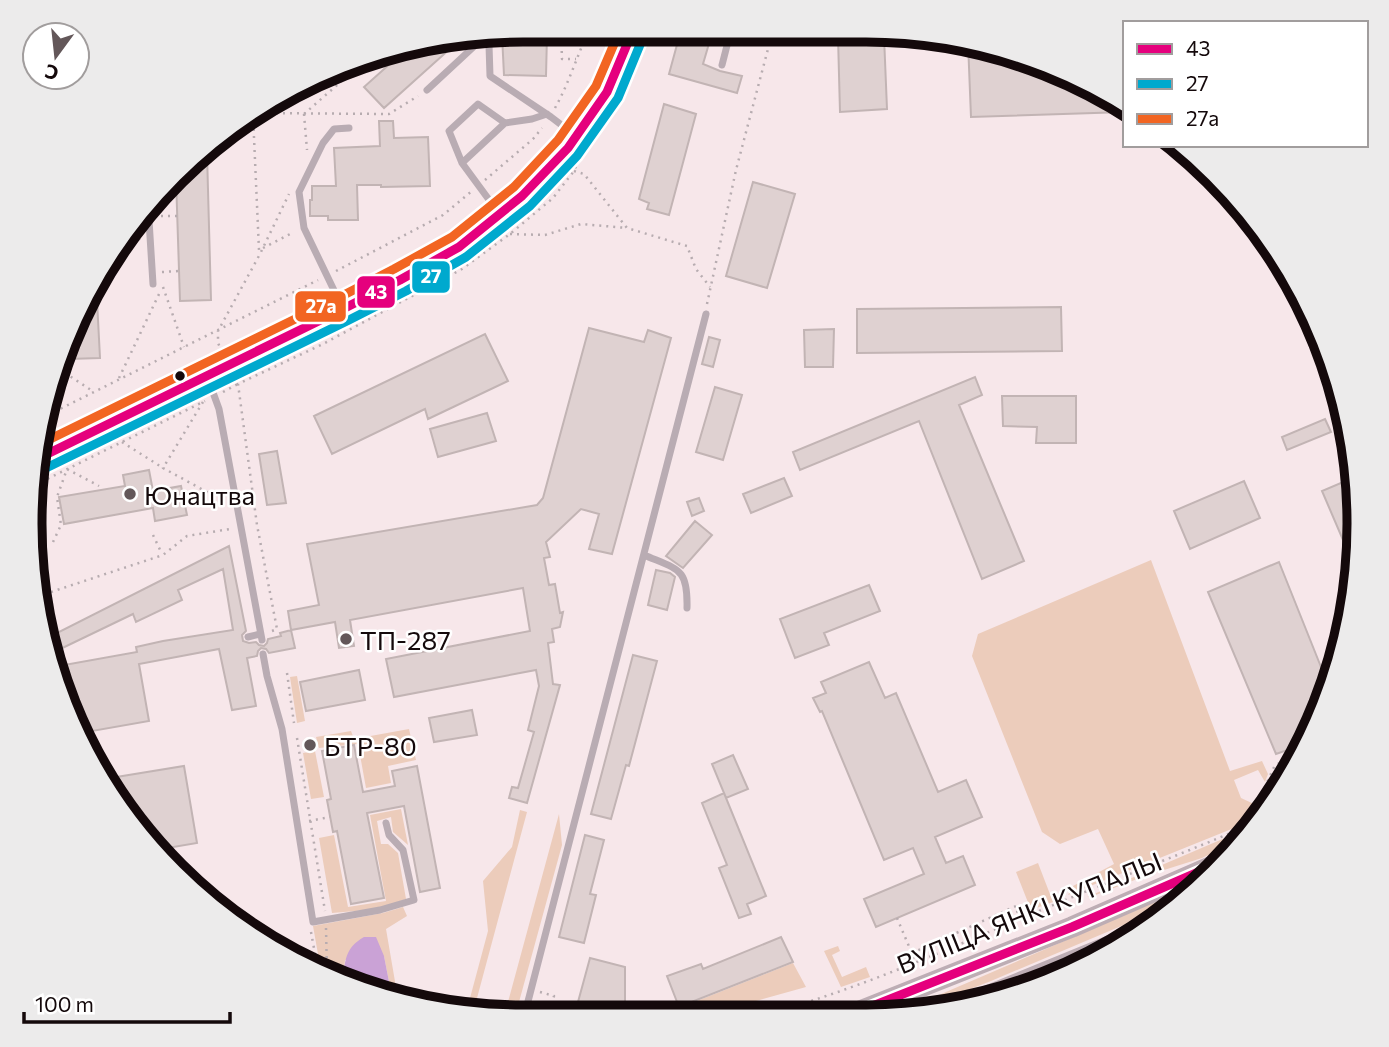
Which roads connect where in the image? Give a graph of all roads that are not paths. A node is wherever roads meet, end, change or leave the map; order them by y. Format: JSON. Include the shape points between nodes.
{"nodes":[{"id":1,"x":628,"y":42,"type":"edge"},
{"id":2,"x":728,"y":42,"type":"edge"},
{"id":3,"x":487,"y":43,"type":"edge"},
{"id":4,"x":476,"y":45,"type":"edge"},
{"id":5,"x":722,"y":65,"type":"dead end"},
{"id":6,"x":427,"y":90,"type":"road end"},
{"id":7,"x":549,"y":115,"type":"junction"},
{"id":8,"x":505,"y":123,"type":"junction"},
{"id":9,"x":349,"y":128,"type":"dead end"},
{"id":10,"x":576,"y":137,"type":"junction"},
{"id":11,"x":463,"y":163,"type":"junction"},
{"id":12,"x":500,"y":214,"type":"junction"},
{"id":13,"x":150,"y":220,"type":"edge"},
{"id":14,"x":153,"y":284,"type":"dead end"},
{"id":15,"x":343,"y":309,"type":"junction"},
{"id":16,"x":706,"y":314,"type":"road end"},
{"id":17,"x":206,"y":376,"type":"junction"},
{"id":18,"x":47,"y":452,"type":"edge"},
{"id":19,"x":644,"y":555,"type":"junction"},
{"id":20,"x":687,"y":608,"type":"dead end"},
{"id":21,"x":248,"y":637,"type":"dead end"},
{"id":22,"x":263,"y":654,"type":"dead end"},
{"id":23,"x":386,"y":822,"type":"dead end"},
{"id":24,"x":1197,"y":873,"type":"edge"},
{"id":25,"x":527,"y":1005,"type":"edge"},
{"id":26,"x":876,"y":1005,"type":"edge"}],
"edges":[{"from":1,"to":10,"type":"main road","via":[[607,92]]},
{"from":2,"to":5,"type":"lane"},
{"from":3,"to":7,"type":"lane","via":[[490,76]]},
{"from":4,"to":6,"type":"lane"},
{"from":7,"to":8,"type":"lane"},
{"from":7,"to":10,"type":"lane"},
{"from":8,"to":11,"type":"lane"},
{"from":8,"to":11,"type":"lane","via":[[478,104],[449,131]]},
{"from":9,"to":15,"type":"lane","via":[[334,129],[323,143],[299,192],[304,228]]},
{"from":10,"to":12,"type":"main road"},
{"from":11,"to":12,"type":"lane"},
{"from":12,"to":15,"type":"main road","via":[[459,247]]},
{"from":13,"to":14,"type":"lane"},
{"from":15,"to":17,"type":"main road"},
{"from":16,"to":19,"type":"lane"},
{"from":17,"to":18,"type":"main road"},
{"from":17,"to":21,"type":"lane","via":[[220,418],[261,637]]},
{"from":19,"to":20,"type":"lane","via":[[682,575]]},
{"from":19,"to":25,"type":"lane"},
{"from":22,"to":23,"type":"lane","via":[[282,729],[313,922],[380,911],[414,900],[403,850],[388,835]]},
{"from":24,"to":26,"type":"main road","name":"ВУЛІЦА ЯНКІ КУПАЛЫ"}]}
